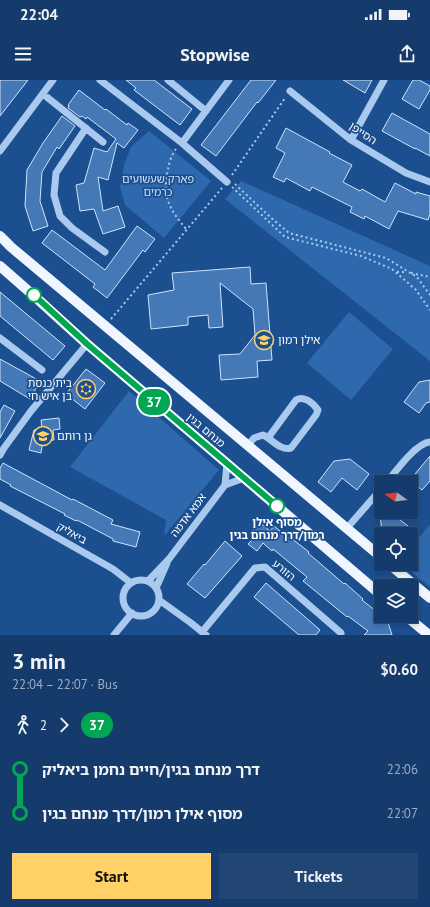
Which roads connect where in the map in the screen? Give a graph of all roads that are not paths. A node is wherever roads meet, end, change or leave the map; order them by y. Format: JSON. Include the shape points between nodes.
{"nodes":[{"id":1,"x":53,"y":80,"type":"edge"},
{"id":2,"x":100,"y":80,"type":"edge"},
{"id":3,"x":168,"y":80,"type":"edge"},
{"id":4,"x":229,"y":80,"type":"edge"},
{"id":5,"x":384,"y":80,"type":"edge"},
{"id":6,"x":290,"y":91,"type":"road end"},
{"id":7,"x":43,"y":94,"type":"junction"},
{"id":8,"x":206,"y":111,"type":"junction"},
{"id":9,"x":86,"y":128,"type":"junction"},
{"id":10,"x":351,"y":140,"type":"junction"},
{"id":11,"x":103,"y":142,"type":"dead end"},
{"id":12,"x":182,"y":143,"type":"junction"},
{"id":13,"x":0,"y":151,"type":"edge"},
{"id":14,"x":228,"y":180,"type":"road end"},
{"id":15,"x":430,"y":182,"type":"edge"},
{"id":16,"x":0,"y":236,"type":"edge"},
{"id":17,"x":106,"y":252,"type":"dead end"},
{"id":18,"x":0,"y":266,"type":"edge"},
{"id":19,"x":0,"y":338,"type":"edge"},
{"id":20,"x":87,"y":344,"type":"junction"},
{"id":21,"x":42,"y":370,"type":"dead end"},
{"id":22,"x":268,"y":438,"type":"junction"},
{"id":23,"x":430,"y":442,"type":"edge"},
{"id":24,"x":248,"y":445,"type":"junction"},
{"id":25,"x":0,"y":455,"type":"edge"},
{"id":26,"x":227,"y":464,"type":"junction"},
{"id":27,"x":393,"y":475,"type":"edge"},
{"id":28,"x":244,"y":478,"type":"junction"},
{"id":29,"x":225,"y":485,"type":"junction"},
{"id":30,"x":374,"y":496,"type":"edge"},
{"id":31,"x":0,"y":505,"type":"edge"},
{"id":32,"x":347,"y":528,"type":"junction"},
{"id":33,"x":374,"y":551,"type":"edge"},
{"id":34,"x":169,"y":559,"type":"junction"},
{"id":35,"x":397,"y":571,"type":"edge"},
{"id":36,"x":148,"y":581,"type":"junction"},
{"id":37,"x":131,"y":583,"type":"junction"},
{"id":38,"x":156,"y":588,"type":"junction"},
{"id":39,"x":374,"y":589,"type":"edge"},
{"id":40,"x":430,"y":598,"type":"edge"},
{"id":41,"x":159,"y":600,"type":"junction"},
{"id":42,"x":132,"y":613,"type":"junction"},
{"id":43,"x":414,"y":623,"type":"edge"},
{"id":44,"x":204,"y":633,"type":"edge"},
{"id":45,"x":114,"y":635,"type":"edge"},
{"id":46,"x":341,"y":635,"type":"edge"},
{"id":47,"x":429,"y":635,"type":"edge"}],
"edges":[{"from":1,"to":7,"type":"street"},
{"from":2,"to":12,"type":"street"},
{"from":3,"to":8,"type":"street"},
{"from":4,"to":8,"type":"street"},
{"from":5,"to":10,"type":"street"},
{"from":6,"to":10,"type":"street","name":"הסייפן"},
{"from":7,"to":9,"type":"street"},
{"from":7,"to":13,"type":"street"},
{"from":8,"to":12,"type":"street"},
{"from":9,"to":11,"type":"street"},
{"from":9,"to":17,"type":"street","via":[[56,173],[54,195],[60,216],[72,228]]},
{"from":10,"to":15,"type":"street","name":"הסייפן","via":[[406,173]]},
{"from":12,"to":14,"type":"street"},
{"from":16,"to":24,"type":"main road","name":"מנחם בגין"},
{"from":18,"to":20,"type":"main road","name":"מנחם בגין"},
{"from":19,"to":21,"type":"street"},
{"from":20,"to":25,"type":"street","via":[[30,411]]},
{"from":20,"to":26,"type":"main road","name":"מנחם בגין"},
{"from":22,"to":22,"type":"street","via":[[281,448],[291,448],[318,410],[304,398],[296,400]]},
{"from":22,"to":24,"type":"street","via":[[263,435],[254,438]]},
{"from":23,"to":27,"type":"street","via":[[416,447]]},
{"from":24,"to":32,"type":"main road","name":"מנחם בגין"},
{"from":26,"to":28,"type":"main road","name":"מנחם בגין"},
{"from":26,"to":29,"type":"street"},
{"from":28,"to":29,"type":"street"},
{"from":28,"to":39,"type":"main road","name":"מנחם בגין"},
{"from":29,"to":34,"type":"street","name":"אמא אדמה"},
{"from":30,"to":32,"type":"street"},
{"from":31,"to":37,"type":"street","name":"ביאליק","via":[[113,569]]},
{"from":32,"to":33,"type":"main road","name":"מנחם בגין"},
{"from":34,"to":36,"type":"street","name":"אמא אדמה"},
{"from":34,"to":38,"type":"street","name":"אמא אדמה"},
{"from":35,"to":40,"type":"main road"},
{"from":36,"to":37,"type":"street"},
{"from":36,"to":38,"type":"street"},
{"from":37,"to":42,"type":"street","via":[[126,587],[123,598],[124,604]]},
{"from":38,"to":41,"type":"street"},
{"from":41,"to":42,"type":"street","via":[[149,614]]},
{"from":41,"to":44,"type":"street"},
{"from":42,"to":45,"type":"street"},
{"from":43,"to":47,"type":"main road"},
{"from":44,"to":46,"type":"street","name":"הזורע","via":[[255,568],[265,567]]}]}
